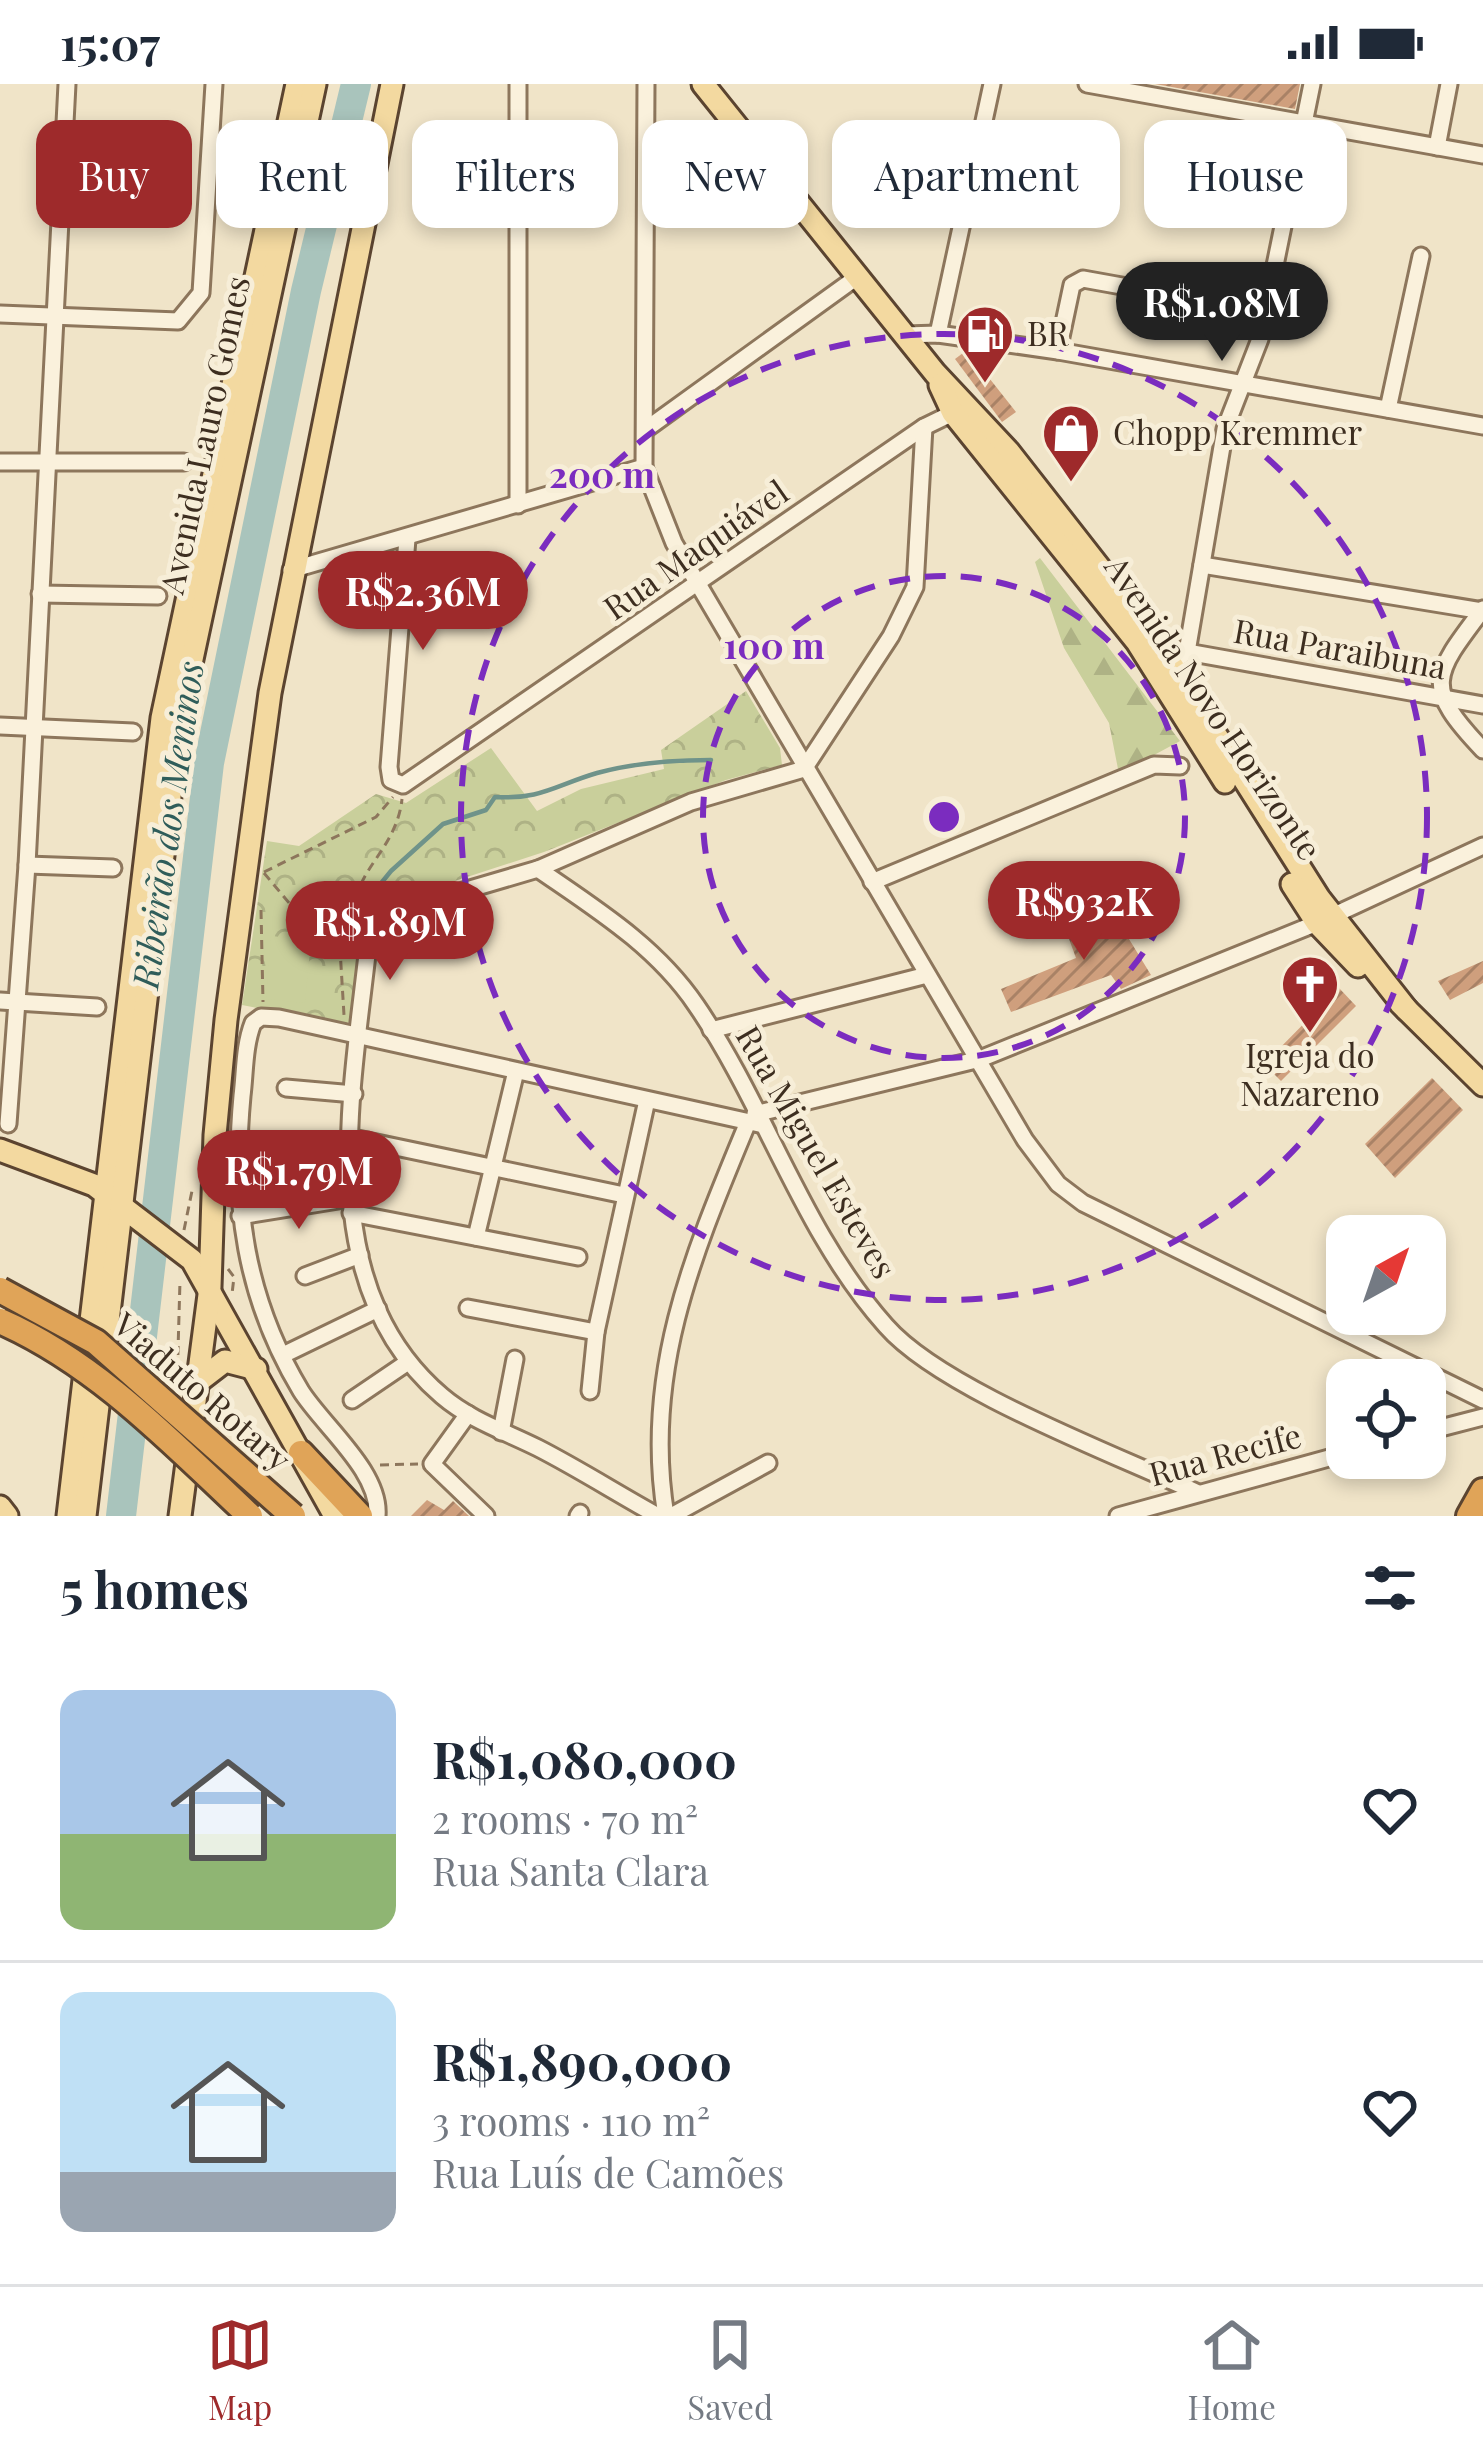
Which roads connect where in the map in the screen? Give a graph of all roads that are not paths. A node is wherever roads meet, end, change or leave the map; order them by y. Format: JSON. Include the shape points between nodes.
{"nodes":[{"id":1,"x":67,"y":84,"type":"edge"},
{"id":2,"x":214,"y":84,"type":"edge"},
{"id":3,"x":297,"y":84,"type":"edge"},
{"id":4,"x":315,"y":84,"type":"edge"},
{"id":5,"x":392,"y":84,"type":"edge"},
{"id":6,"x":518,"y":84,"type":"edge"},
{"id":7,"x":646,"y":84,"type":"edge"},
{"id":8,"x":703,"y":84,"type":"edge"},
{"id":9,"x":992,"y":84,"type":"edge"},
{"id":10,"x":1087,"y":84,"type":"edge"},
{"id":11,"x":1312,"y":84,"type":"edge"},
{"id":12,"x":1449,"y":84,"type":"edge"},
{"id":13,"x":1288,"y":120,"type":"edge"},
{"id":14,"x":1306,"y":120,"type":"edge"},
{"id":15,"x":1347,"y":131,"type":"edge"},
{"id":16,"x":1437,"y":147,"type":"junction"},
{"id":17,"x":1483,"y":155,"type":"edge"},
{"id":18,"x":1283,"y":228,"type":"edge"},
{"id":19,"x":1420,"y":256,"type":"dead end"},
{"id":20,"x":857,"y":277,"type":"junction"},
{"id":21,"x":1266,"y":312,"type":"junction"},
{"id":22,"x":0,"y":314,"type":"edge"},
{"id":23,"x":54,"y":318,"type":"junction"},
{"id":24,"x":938,"y":334,"type":"junction"},
{"id":25,"x":905,"y":335,"type":"junction"},
{"id":26,"x":1058,"y":351,"type":"junction"},
{"id":27,"x":1241,"y":384,"type":"junction"},
{"id":28,"x":961,"y":409,"type":"junction"},
{"id":29,"x":1388,"y":410,"type":"junction"},
{"id":30,"x":1483,"y":426,"type":"edge"},
{"id":31,"x":924,"y":427,"type":"junction"},
{"id":32,"x":645,"y":430,"type":"junction"},
{"id":33,"x":0,"y":462,"type":"edge"},
{"id":34,"x":184,"y":462,"type":"dead end"},
{"id":35,"x":47,"y":465,"type":"junction"},
{"id":36,"x":644,"y":467,"type":"junction"},
{"id":37,"x":518,"y":505,"type":"junction"},
{"id":38,"x":407,"y":539,"type":"junction"},
{"id":39,"x":1202,"y":565,"type":"junction"},
{"id":40,"x":291,"y":570,"type":"junction"},
{"id":41,"x":700,"y":584,"type":"junction"},
{"id":42,"x":40,"y":594,"type":"junction"},
{"id":43,"x":158,"y":596,"type":"dead end"},
{"id":44,"x":1482,"y":610,"type":"edge"},
{"id":45,"x":1178,"y":658,"type":"junction"},
{"id":46,"x":1440,"y":698,"type":"junction"},
{"id":47,"x":1483,"y":705,"type":"edge"},
{"id":48,"x":0,"y":726,"type":"edge"},
{"id":49,"x":33,"y":727,"type":"junction"},
{"id":50,"x":133,"y":732,"type":"dead end"},
{"id":51,"x":1483,"y":750,"type":"edge"},
{"id":52,"x":1180,"y":766,"type":"dead end"},
{"id":53,"x":805,"y":770,"type":"junction"},
{"id":54,"x":1483,"y":846,"type":"edge"},
{"id":55,"x":27,"y":865,"type":"junction"},
{"id":56,"x":112,"y":868,"type":"dead end"},
{"id":57,"x":538,"y":869,"type":"junction"},
{"id":58,"x":872,"y":882,"type":"junction"},
{"id":59,"x":1324,"y":919,"type":"junction"},
{"id":60,"x":927,"y":975,"type":"junction"},
{"id":61,"x":0,"y":1001,"type":"edge"},
{"id":62,"x":18,"y":1002,"type":"junction"},
{"id":63,"x":97,"y":1007,"type":"dead end"},
{"id":64,"x":711,"y":1030,"type":"junction"},
{"id":65,"x":355,"y":1035,"type":"junction"},
{"id":66,"x":980,"y":1059,"type":"junction"},
{"id":67,"x":516,"y":1071,"type":"junction"},
{"id":68,"x":1483,"y":1085,"type":"edge"},
{"id":69,"x":286,"y":1088,"type":"dead end"},
{"id":70,"x":354,"y":1094,"type":"junction"},
{"id":71,"x":647,"y":1100,"type":"junction"},
{"id":72,"x":754,"y":1120,"type":"junction"},
{"id":73,"x":8,"y":1124,"type":"dead end"},
{"id":74,"x":349,"y":1141,"type":"junction"},
{"id":75,"x":279,"y":1142,"type":"dead end"},
{"id":76,"x":0,"y":1150,"type":"edge"},
{"id":77,"x":492,"y":1169,"type":"junction"},
{"id":78,"x":111,"y":1195,"type":"junction"},
{"id":79,"x":624,"y":1195,"type":"junction"},
{"id":80,"x":351,"y":1206,"type":"junction"},
{"id":81,"x":216,"y":1209,"type":"junction"},
{"id":82,"x":240,"y":1216,"type":"junction"},
{"id":83,"x":476,"y":1238,"type":"junction"},
{"id":84,"x":179,"y":1247,"type":"junction"},
{"id":85,"x":360,"y":1256,"type":"junction"},
{"id":86,"x":578,"y":1257,"type":"dead end"},
{"id":87,"x":305,"y":1276,"type":"dead end"},
{"id":88,"x":210,"y":1286,"type":"junction"},
{"id":89,"x":0,"y":1290,"type":"edge"},
{"id":90,"x":468,"y":1308,"type":"dead end"},
{"id":91,"x":378,"y":1310,"type":"junction"},
{"id":92,"x":0,"y":1321,"type":"edge"},
{"id":93,"x":596,"y":1332,"type":"junction"},
{"id":94,"x":284,"y":1355,"type":"junction"},
{"id":95,"x":515,"y":1360,"type":"dead end"},
{"id":96,"x":408,"y":1362,"type":"junction"},
{"id":97,"x":256,"y":1369,"type":"junction"},
{"id":98,"x":199,"y":1381,"type":"junction"},
{"id":99,"x":590,"y":1391,"type":"dead end"},
{"id":100,"x":352,"y":1400,"type":"dead end"},
{"id":101,"x":1483,"y":1400,"type":"edge"},
{"id":102,"x":467,"y":1414,"type":"junction"},
{"id":103,"x":1483,"y":1417,"type":"edge"},
{"id":104,"x":1446,"y":1427,"type":"edge"},
{"id":105,"x":501,"y":1432,"type":"junction"},
{"id":106,"x":301,"y":1454,"type":"junction"},
{"id":107,"x":1326,"y":1459,"type":"edge"},
{"id":108,"x":768,"y":1463,"type":"dead end"},
{"id":109,"x":1198,"y":1493,"type":"junction"},
{"id":110,"x":1483,"y":1495,"type":"edge"},
{"id":111,"x":0,"y":1507,"type":"edge"},
{"id":112,"x":8,"y":1516,"type":"edge"},
{"id":113,"x":68,"y":1516,"type":"edge"},
{"id":114,"x":86,"y":1516,"type":"edge"},
{"id":115,"x":180,"y":1516,"type":"edge"},
{"id":116,"x":250,"y":1516,"type":"edge"},
{"id":117,"x":293,"y":1516,"type":"edge"},
{"id":118,"x":335,"y":1516,"type":"edge"},
{"id":119,"x":360,"y":1516,"type":"edge"},
{"id":120,"x":376,"y":1516,"type":"edge"},
{"id":121,"x":486,"y":1516,"type":"edge"},
{"id":122,"x":665,"y":1516,"type":"edge"},
{"id":123,"x":1118,"y":1516,"type":"edge"},
{"id":124,"x":1469,"y":1516,"type":"edge"},
{"id":125,"x":1481,"y":1516,"type":"edge"}],
"edges":[{"from":1,"to":23,"type":"street"},
{"from":2,"to":23,"type":"street","via":[[201,293],[178,321]]},
{"from":3,"to":78,"type":"main road","name":"Avenida Lauro Gomes","via":[[162,718]]},
{"from":4,"to":78,"type":"main road","name":"Avenida Lauro Gomes","via":[[179,720]]},
{"from":5,"to":40,"type":"main road"},
{"from":6,"to":37,"type":"street"},
{"from":7,"to":32,"type":"street"},
{"from":8,"to":20,"type":"main road","name":"Avenida Novo Horizonte"},
{"from":9,"to":24,"type":"street"},
{"from":10,"to":13,"type":"street"},
{"from":11,"to":14,"type":"street"},
{"from":12,"to":16,"type":"street"},
{"from":15,"to":16,"type":"street"},
{"from":16,"to":17,"type":"street"},
{"from":18,"to":21,"type":"street"},
{"from":19,"to":29,"type":"street"},
{"from":20,"to":25,"type":"main road","name":"Avenida Novo Horizonte"},
{"from":20,"to":32,"type":"street"},
{"from":21,"to":26,"type":"street","via":[[1083,279],[1072,285]]},
{"from":21,"to":27,"type":"street"},
{"from":22,"to":23,"type":"street"},
{"from":23,"to":35,"type":"street"},
{"from":24,"to":25,"type":"street"},
{"from":24,"to":26,"type":"street"},
{"from":25,"to":28,"type":"main road","name":"Avenida Novo Horizonte"},
{"from":26,"to":27,"type":"street"},
{"from":27,"to":29,"type":"street"},
{"from":27,"to":39,"type":"street","via":[[1225,429]]},
{"from":28,"to":31,"type":"street","name":"Rua Maquiável"},
{"from":28,"to":45,"type":"main road","name":"Avenida Novo Horizonte"},
{"from":28,"to":59,"type":"main road","name":"Avenida Novo Horizonte","via":[[1137,642]]},
{"from":29,"to":30,"type":"street"},
{"from":31,"to":41,"type":"street","name":"Rua Maquiável"},
{"from":31,"to":53,"type":"street","via":[[915,587]]},
{"from":32,"to":36,"type":"street"},
{"from":33,"to":35,"type":"street"},
{"from":34,"to":35,"type":"street"},
{"from":35,"to":42,"type":"street"},
{"from":36,"to":37,"type":"street"},
{"from":36,"to":41,"type":"street"},
{"from":37,"to":38,"type":"street"},
{"from":38,"to":40,"type":"street"},
{"from":38,"to":41,"type":"street","name":"Rua Maquiável","via":[[389,748],[389,776],[400,785]]},
{"from":39,"to":44,"type":"street"},
{"from":39,"to":45,"type":"street"},
{"from":40,"to":81,"type":"main road","via":[[226,1020]]},
{"from":41,"to":53,"type":"street"},
{"from":42,"to":43,"type":"street"},
{"from":42,"to":49,"type":"street"},
{"from":44,"to":46,"type":"street","via":[[1445,664]]},
{"from":45,"to":46,"type":"street","name":"Rua Paraibuna"},
{"from":45,"to":59,"type":"main road","name":"Avenida Novo Horizonte"},
{"from":46,"to":47,"type":"street","name":"Rua Paraibuna"},
{"from":46,"to":51,"type":"street"},
{"from":48,"to":49,"type":"street"},
{"from":49,"to":50,"type":"street"},
{"from":49,"to":55,"type":"street"},
{"from":52,"to":58,"type":"street","via":[[1154,765]]},
{"from":53,"to":57,"type":"street","via":[[692,802]]},
{"from":53,"to":58,"type":"street"},
{"from":54,"to":59,"type":"street"},
{"from":55,"to":56,"type":"street"},
{"from":55,"to":62,"type":"street"},
{"from":57,"to":64,"type":"street","name":"Rua Miguel Esteves","via":[[633,936]]},
{"from":57,"to":65,"type":"street","via":[[371,922]]},
{"from":58,"to":60,"type":"street"},
{"from":59,"to":66,"type":"street"},
{"from":59,"to":68,"type":"main road","name":"Avenida Novo Horizonte"},
{"from":60,"to":64,"type":"street"},
{"from":60,"to":66,"type":"street"},
{"from":61,"to":62,"type":"street"},
{"from":62,"to":63,"type":"street"},
{"from":62,"to":73,"type":"street"},
{"from":64,"to":72,"type":"street","name":"Rua Miguel Esteves"},
{"from":65,"to":67,"type":"street"},
{"from":65,"to":70,"type":"street"},
{"from":65,"to":82,"type":"street","via":[[260,1018],[248,1043],[239,1125]]},
{"from":66,"to":72,"type":"street"},
{"from":66,"to":101,"type":"street","via":[[1041,1164],[1083,1203]]},
{"from":67,"to":71,"type":"street"},
{"from":67,"to":77,"type":"street"},
{"from":69,"to":70,"type":"street"},
{"from":70,"to":74,"type":"street"},
{"from":71,"to":72,"type":"street"},
{"from":71,"to":79,"type":"street"},
{"from":72,"to":109,"type":"street","name":"Rua Miguel Esteves","via":[[832,1251],[904,1345],[944,1373]]},
{"from":72,"to":122,"type":"street","via":[[684,1278],[666,1347],[658,1455]]},
{"from":74,"to":75,"type":"street"},
{"from":74,"to":77,"type":"street"},
{"from":74,"to":80,"type":"street"},
{"from":76,"to":78,"type":"main road"},
{"from":77,"to":79,"type":"street"},
{"from":77,"to":83,"type":"street"},
{"from":78,"to":84,"type":"main road"},
{"from":78,"to":113,"type":"main road","name":"Avenida Lauro Gomes"},
{"from":78,"to":114,"type":"main road","name":"Avenida Lauro Gomes"},
{"from":79,"to":93,"type":"street"},
{"from":80,"to":82,"type":"street"},
{"from":80,"to":83,"type":"street"},
{"from":80,"to":85,"type":"street"},
{"from":81,"to":84,"type":"main road","via":[[200,1237]]},
{"from":81,"to":88,"type":"main road"},
{"from":82,"to":94,"type":"street","via":[[254,1290]]},
{"from":83,"to":86,"type":"street"},
{"from":84,"to":88,"type":"main road"},
{"from":85,"to":87,"type":"street"},
{"from":85,"to":91,"type":"street"},
{"from":88,"to":97,"type":"main road"},
{"from":88,"to":98,"type":"main road"},
{"from":89,"to":117,"type":"highway","name":"Viaduto Rotary","bridge":true,"via":[[109,1352]]},
{"from":90,"to":93,"type":"street"},
{"from":91,"to":94,"type":"street"},
{"from":91,"to":96,"type":"street"},
{"from":92,"to":116,"type":"highway","name":"Viaduto Rotary","bridge":true,"via":[[110,1388]]},
{"from":93,"to":99,"type":"street"},
{"from":94,"to":120,"type":"street","via":[[364,1477]]},
{"from":95,"to":105,"type":"street"},
{"from":96,"to":100,"type":"street"},
{"from":96,"to":102,"type":"street"},
{"from":97,"to":98,"type":"main road","via":[[225,1361]]},
{"from":97,"to":106,"type":"main road"},
{"from":98,"to":115,"type":"main road"},
{"from":102,"to":105,"type":"street"},
{"from":102,"to":121,"type":"street","via":[[432,1464]]},
{"from":103,"to":104,"type":"street"},
{"from":105,"to":122,"type":"street"},
{"from":106,"to":118,"type":"main road"},
{"from":106,"to":119,"type":"highway"},
{"from":107,"to":109,"type":"street","name":"Rua Recife"},
{"from":108,"to":122,"type":"street"},
{"from":109,"to":123,"type":"street","name":"Rua Recife"},
{"from":110,"to":124,"type":"highway"},
{"from":110,"to":125,"type":"highway"},
{"from":111,"to":112,"type":"main road"}]}
